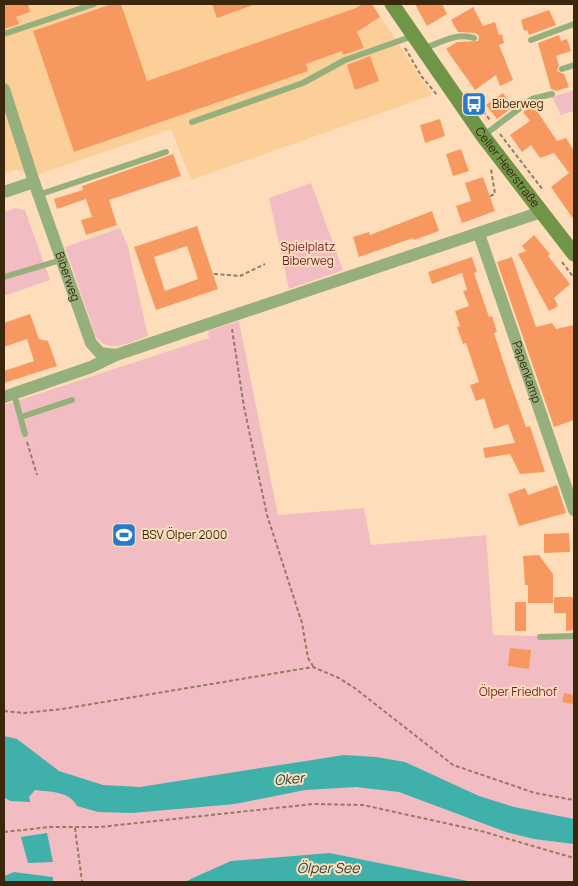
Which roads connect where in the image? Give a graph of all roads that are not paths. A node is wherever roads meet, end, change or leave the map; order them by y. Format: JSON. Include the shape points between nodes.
{"nodes":[{"id":1,"x":94,"y":4,"type":"edge"},
{"id":2,"x":392,"y":4,"type":"edge"},
{"id":3,"x":574,"y":24,"type":"edge"},
{"id":4,"x":4,"y":34,"type":"edge"},
{"id":5,"x":413,"y":36,"type":"junction"},
{"id":6,"x":474,"y":38,"type":"dead end"},
{"id":7,"x":531,"y":40,"type":"dead end"},
{"id":8,"x":422,"y":50,"type":"junction"},
{"id":9,"x":574,"y":65,"type":"edge"},
{"id":10,"x":562,"y":69,"type":"dead end"},
{"id":11,"x":4,"y":89,"type":"edge"},
{"id":12,"x":552,"y":94,"type":"dead end"},
{"id":13,"x":192,"y":122,"type":"dead end"},
{"id":14,"x":484,"y":136,"type":"junction"},
{"id":15,"x":166,"y":152,"type":"dead end"},
{"id":16,"x":34,"y":182,"type":"junction"},
{"id":17,"x":4,"y":192,"type":"edge"},
{"id":18,"x":38,"y":195,"type":"junction"},
{"id":19,"x":541,"y":212,"type":"junction"},
{"id":20,"x":479,"y":234,"type":"junction"},
{"id":21,"x":574,"y":254,"type":"edge"},
{"id":22,"x":61,"y":260,"type":"junction"},
{"id":23,"x":4,"y":277,"type":"edge"},
{"id":24,"x":116,"y":355,"type":"junction"},
{"id":25,"x":9,"y":396,"type":"edge"},
{"id":26,"x":72,"y":400,"type":"dead end"},
{"id":27,"x":20,"y":417,"type":"junction"},
{"id":28,"x":25,"y":434,"type":"dead end"},
{"id":29,"x":574,"y":510,"type":"edge"},
{"id":30,"x":574,"y":636,"type":"edge"},
{"id":31,"x":540,"y":637,"type":"dead end"}],
"edges":[{"from":1,"to":4,"type":"lane"},
{"from":2,"to":5,"type":"main road","name":"Celler Heerstraße"},
{"from":3,"to":7,"type":"lane"},
{"from":5,"to":8,"type":"main road","name":"Celler Heerstraße"},
{"from":5,"to":13,"type":"lane","via":[[345,60],[303,83]]},
{"from":6,"to":8,"type":"lane","via":[[459,36]]},
{"from":8,"to":14,"type":"main road","name":"Celler Heerstraße"},
{"from":9,"to":10,"type":"lane"},
{"from":11,"to":16,"type":"street","name":"Biberweg"},
{"from":12,"to":14,"type":"lane","via":[[532,99]]},
{"from":14,"to":19,"type":"main road","name":"Celler Heerstraße"},
{"from":15,"to":18,"type":"lane"},
{"from":16,"to":17,"type":"street"},
{"from":16,"to":18,"type":"street","name":"Biberweg"},
{"from":18,"to":22,"type":"street","name":"Biberweg"},
{"from":19,"to":20,"type":"street"},
{"from":19,"to":21,"type":"main road","name":"Celler Heerstraße"},
{"from":20,"to":24,"type":"street"},
{"from":20,"to":29,"type":"street","name":"Papenkamp"},
{"from":22,"to":23,"type":"lane"},
{"from":22,"to":24,"type":"street","name":"Biberweg","via":[[91,343],[100,353]]},
{"from":24,"to":25,"type":"street"},
{"from":25,"to":27,"type":"lane"},
{"from":26,"to":27,"type":"lane"},
{"from":27,"to":28,"type":"lane"},
{"from":30,"to":31,"type":"lane"}]}
